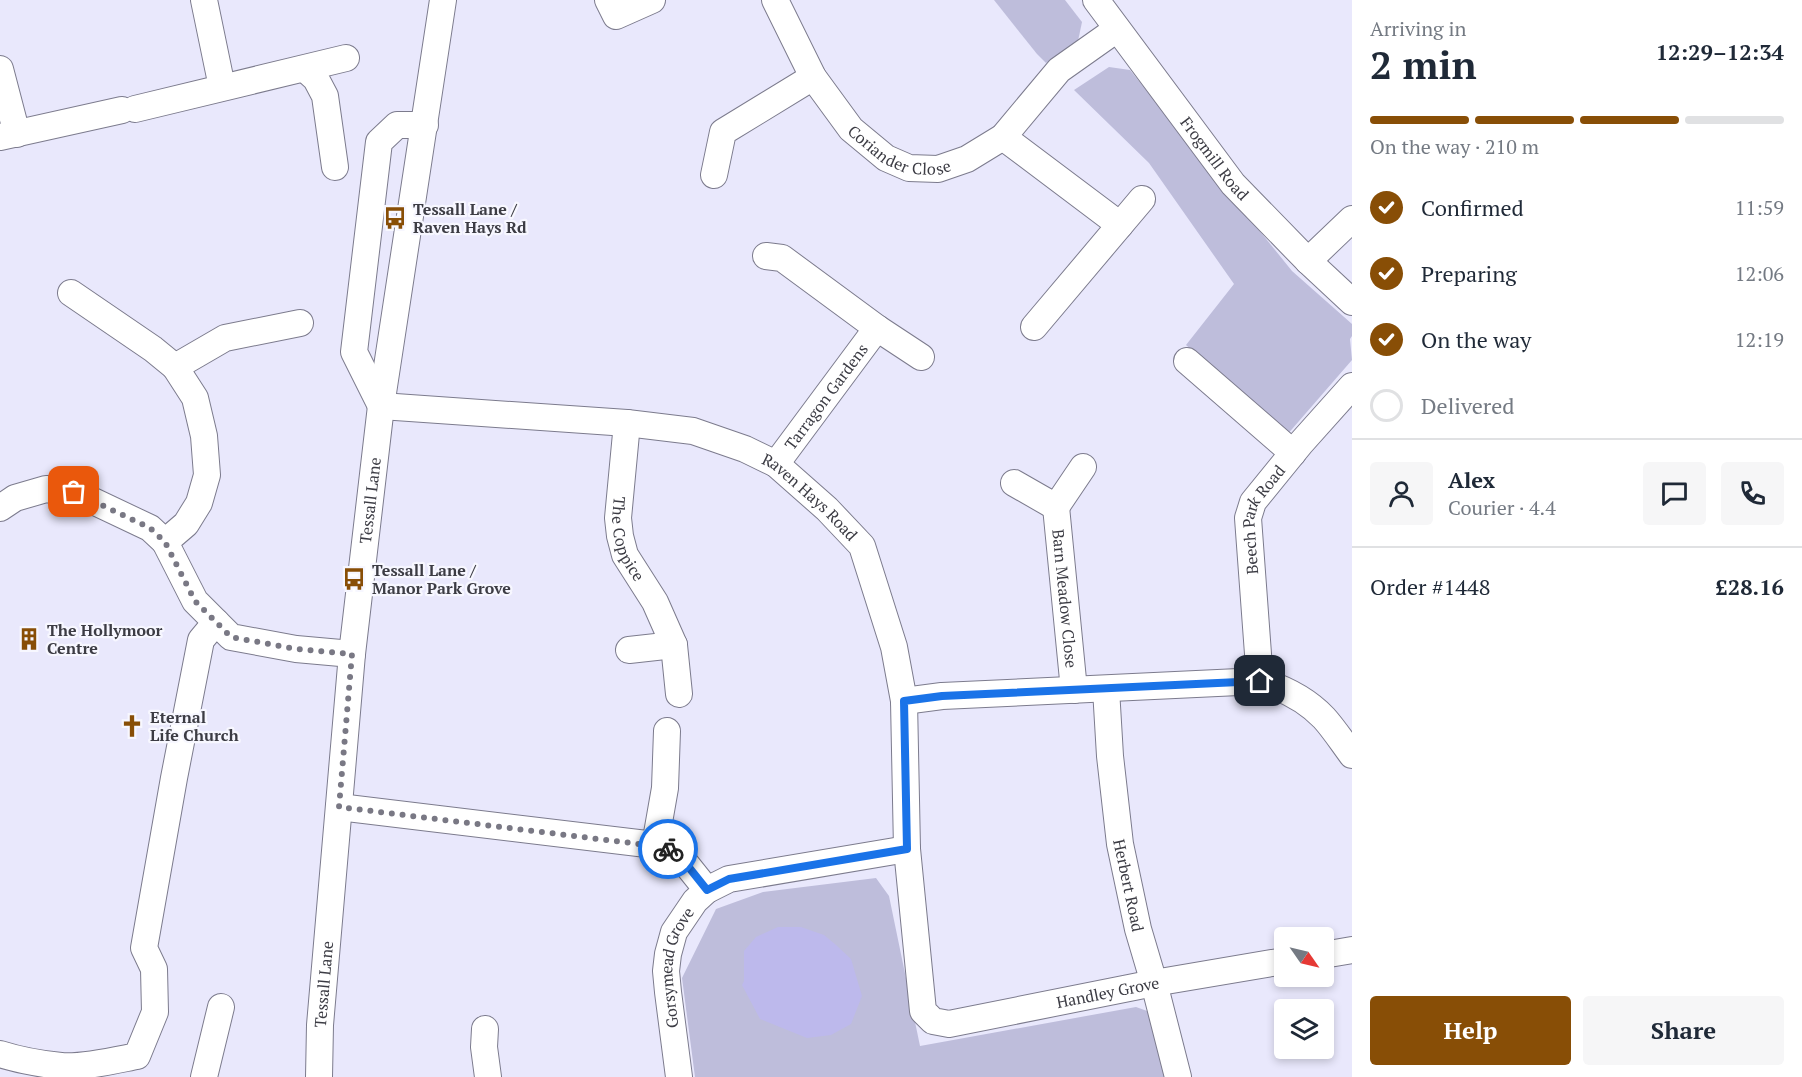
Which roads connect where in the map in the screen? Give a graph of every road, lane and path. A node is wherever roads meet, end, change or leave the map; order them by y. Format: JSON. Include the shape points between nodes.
{"nodes":[{"id":1,"x":204,"y":0,"type":"edge"},
{"id":2,"x":443,"y":0,"type":"edge"},
{"id":3,"x":652,"y":0,"type":"edge"},
{"id":4,"x":1096,"y":0,"type":"edge"},
{"id":5,"x":777,"y":1,"type":"edge"},
{"id":6,"x":608,"y":14,"type":"edge"},
{"id":7,"x":1117,"y":29,"type":"junction"},
{"id":8,"x":346,"y":58,"type":"dead end"},
{"id":9,"x":0,"y":69,"type":"edge"},
{"id":10,"x":305,"y":69,"type":"junction"},
{"id":11,"x":813,"y":78,"type":"junction"},
{"id":12,"x":222,"y":87,"type":"junction"},
{"id":13,"x":425,"y":125,"type":"junction"},
{"id":14,"x":8,"y":135,"type":"edge"},
{"id":15,"x":1003,"y":137,"type":"junction"},
{"id":16,"x":335,"y":167,"type":"dead end"},
{"id":17,"x":714,"y":175,"type":"dead end"},
{"id":18,"x":1142,"y":199,"type":"dead end"},
{"id":19,"x":1352,"y":219,"type":"edge"},
{"id":20,"x":1120,"y":225,"type":"junction"},
{"id":21,"x":766,"y":256,"type":"dead end"},
{"id":22,"x":1308,"y":261,"type":"junction"},
{"id":23,"x":71,"y":293,"type":"dead end"},
{"id":24,"x":1352,"y":302,"type":"edge"},
{"id":25,"x":300,"y":323,"type":"dead end"},
{"id":26,"x":1034,"y":327,"type":"dead end"},
{"id":27,"x":878,"y":328,"type":"junction"},
{"id":28,"x":921,"y":357,"type":"dead end"},
{"id":29,"x":1186,"y":361,"type":"dead end"},
{"id":30,"x":175,"y":367,"type":"junction"},
{"id":31,"x":1352,"y":386,"type":"edge"},
{"id":32,"x":381,"y":406,"type":"junction"},
{"id":33,"x":627,"y":423,"type":"junction"},
{"id":34,"x":1293,"y":453,"type":"junction"},
{"id":35,"x":776,"y":464,"type":"junction"},
{"id":36,"x":1083,"y":467,"type":"dead end"},
{"id":37,"x":1014,"y":483,"type":"dead end"},
{"id":38,"x":1056,"y":507,"type":"junction"},
{"id":39,"x":0,"y":508,"type":"edge"},
{"id":40,"x":165,"y":542,"type":"junction"},
{"id":41,"x":216,"y":622,"type":"junction"},
{"id":42,"x":674,"y":645,"type":"junction"},
{"id":43,"x":629,"y":650,"type":"dead end"},
{"id":44,"x":352,"y":654,"type":"junction"},
{"id":45,"x":1260,"y":681,"type":"junction"},
{"id":46,"x":1106,"y":689,"type":"junction"},
{"id":47,"x":1074,"y":690,"type":"junction"},
{"id":48,"x":679,"y":694,"type":"dead end"},
{"id":49,"x":904,"y":701,"type":"junction"},
{"id":50,"x":667,"y":731,"type":"dead end"},
{"id":51,"x":1352,"y":755,"type":"edge"},
{"id":52,"x":339,"y":807,"type":"junction"},
{"id":53,"x":655,"y":846,"type":"junction"},
{"id":54,"x":907,"y":849,"type":"junction"},
{"id":55,"x":707,"y":890,"type":"junction"},
{"id":56,"x":1352,"y":950,"type":"edge"},
{"id":57,"x":1334,"y":953,"type":"edge"},
{"id":58,"x":1274,"y":963,"type":"edge"},
{"id":59,"x":1154,"y":983,"type":"junction"},
{"id":60,"x":221,"y":1007,"type":"dead end"},
{"id":61,"x":933,"y":1021,"type":"joint"},
{"id":62,"x":485,"y":1029,"type":"dead end"},
{"id":63,"x":0,"y":1054,"type":"edge"},
{"id":64,"x":204,"y":1077,"type":"edge"},
{"id":65,"x":319,"y":1077,"type":"edge"},
{"id":66,"x":488,"y":1077,"type":"edge"},
{"id":67,"x":679,"y":1077,"type":"edge"},
{"id":68,"x":1178,"y":1077,"type":"edge"}],
"edges":[{"from":1,"to":12,"type":"street"},
{"from":2,"to":13,"type":"street","name":"Tessall Lane"},
{"from":3,"to":6,"type":"street"},
{"from":4,"to":7,"type":"street","name":"Frogmill Road"},
{"from":5,"to":11,"type":"street","name":"Coriander Close"},
{"from":7,"to":15,"type":"street","name":"Coriander Close","via":[[1059,70]]},
{"from":7,"to":22,"type":"street","name":"Frogmill Road","via":[[1233,184]]},
{"from":8,"to":10,"type":"street"},
{"from":9,"to":14,"type":"street"},
{"from":10,"to":12,"type":"street"},
{"from":10,"to":16,"type":"street","via":[[325,96]]},
{"from":11,"to":15,"type":"street","name":"Coriander Close","via":[[851,129],[886,158],[909,168],[938,169],[967,159]]},
{"from":11,"to":17,"type":"street","via":[[723,132]]},
{"from":12,"to":14,"type":"street"},
{"from":13,"to":32,"type":"street","name":"Tessall Lane"},
{"from":13,"to":32,"type":"street","via":[[397,125],[379,142],[354,352]]},
{"from":15,"to":20,"type":"street"},
{"from":18,"to":20,"type":"street"},
{"from":19,"to":22,"type":"street"},
{"from":20,"to":26,"type":"street"},
{"from":21,"to":27,"type":"street","name":"Tarragon Gardens","via":[[782,258]]},
{"from":22,"to":24,"type":"street","name":"Frogmill Road"},
{"from":23,"to":30,"type":"street"},
{"from":25,"to":30,"type":"street","via":[[225,338]]},
{"from":27,"to":28,"type":"street","name":"Tarragon Gardens"},
{"from":27,"to":35,"type":"street","name":"Tarragon Gardens"},
{"from":29,"to":34,"type":"street"},
{"from":30,"to":40,"type":"street","via":[[195,398],[204,436],[207,475],[199,503],[186,524]]},
{"from":31,"to":34,"type":"street","name":"Beech Park Road"},
{"from":32,"to":33,"type":"street","name":"Raven Hays Road"},
{"from":32,"to":44,"type":"street","name":"Tessall Lane"},
{"from":33,"to":35,"type":"street","name":"Raven Hays Road","via":[[693,431]]},
{"from":33,"to":42,"type":"street","name":"The Coppice","via":[[618,518],[620,536],[625,555],[655,602]]},
{"from":34,"to":45,"type":"street","name":"Beech Park Road","via":[[1252,502],[1248,518]]},
{"from":35,"to":49,"type":"street","name":"Raven Hays Road","via":[[862,546],[894,647]]},
{"from":36,"to":38,"type":"street","name":"Barn Meadow Close"},
{"from":37,"to":38,"type":"street","name":"Barn Meadow Close"},
{"from":38,"to":47,"type":"street","name":"Barn Meadow Close"},
{"from":39,"to":40,"type":"street","via":[[15,498],[46,489],[74,492],[150,528]]},
{"from":40,"to":41,"type":"street","via":[[195,601]]},
{"from":41,"to":44,"type":"street","via":[[231,637]]},
{"from":41,"to":63,"type":"street","via":[[201,640],[174,778],[144,948],[154,969],[155,1012],[137,1056],[63,1066]]},
{"from":42,"to":43,"type":"street"},
{"from":42,"to":48,"type":"street","name":"The Coppice"},
{"from":44,"to":52,"type":"street","name":"Tessall Lane"},
{"from":45,"to":46,"type":"street"},
{"from":45,"to":51,"type":"street","via":[[1299,698],[1323,717]]},
{"from":46,"to":47,"type":"street"},
{"from":46,"to":59,"type":"street","name":"Herbert Road","via":[[1120,844]]},
{"from":47,"to":49,"type":"street"},
{"from":49,"to":54,"type":"street","name":"Raven Hays Road"},
{"from":50,"to":53,"type":"street","via":[[665,788]]},
{"from":52,"to":53,"type":"street"},
{"from":52,"to":65,"type":"street","name":"Tessall Lane"},
{"from":53,"to":55,"type":"street","via":[[670,849]]},
{"from":54,"to":55,"type":"street","name":"Gorsymead Grove","via":[[729,879]]},
{"from":54,"to":61,"type":"street","name":"Raven Hays Road","via":[[923,1011]]},
{"from":55,"to":67,"type":"street","name":"Gorsymead Grove","via":[[683,917],[668,954],[666,971]]},
{"from":56,"to":57,"type":"street"},
{"from":58,"to":59,"type":"street","name":"Handley Grove"},
{"from":59,"to":61,"type":"street","name":"Handley Grove","via":[[949,1024]]},
{"from":59,"to":68,"type":"street","name":"Herbert Road"},
{"from":60,"to":64,"type":"street"},
{"from":62,"to":66,"type":"street"}]}
